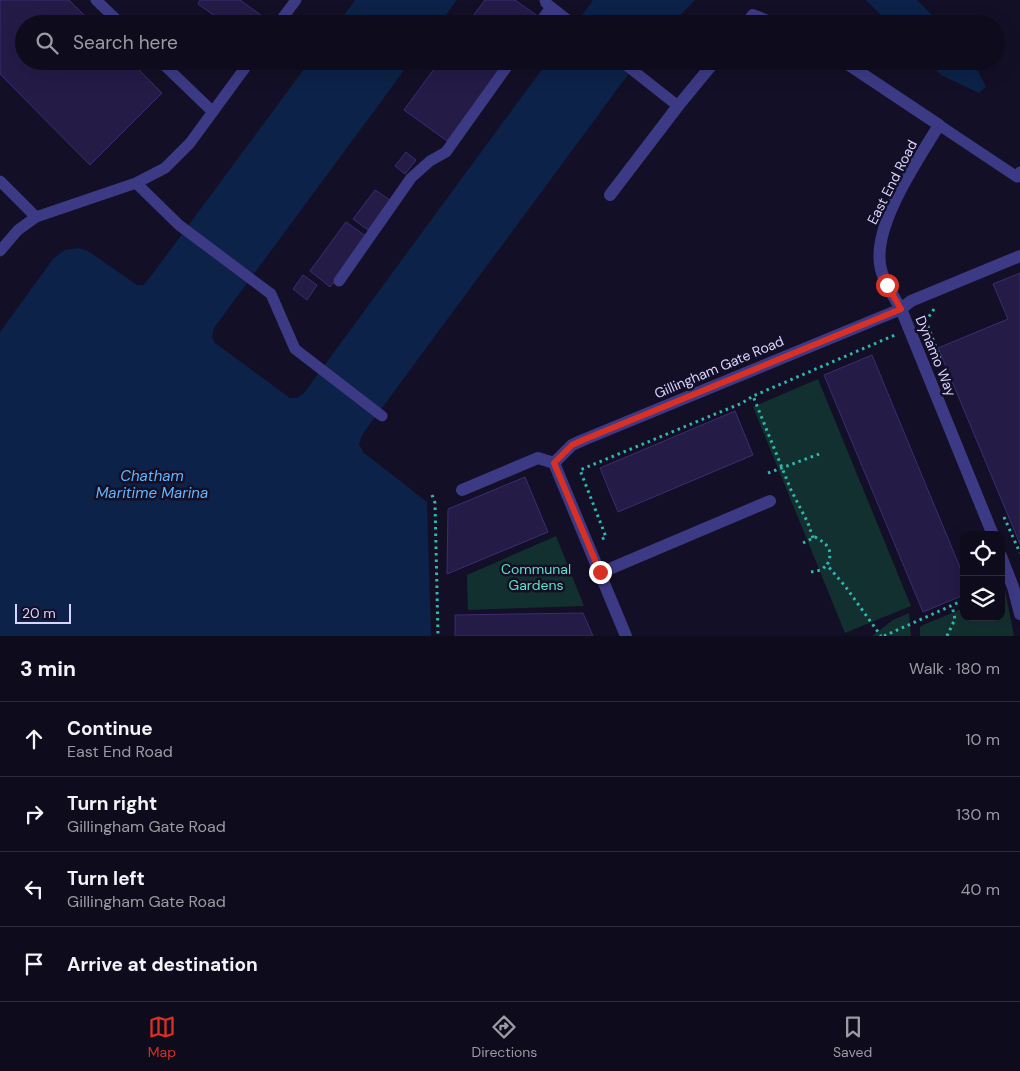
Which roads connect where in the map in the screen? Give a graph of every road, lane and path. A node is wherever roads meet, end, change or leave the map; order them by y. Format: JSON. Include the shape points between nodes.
{"nodes":[{"id":1,"x":96,"y":0,"type":"edge"},
{"id":2,"x":296,"y":0,"type":"edge"},
{"id":3,"x":548,"y":3,"type":"edge"},
{"id":4,"x":111,"y":15,"type":"edge"},
{"id":5,"x":285,"y":15,"type":"edge"},
{"id":6,"x":543,"y":15,"type":"edge"},
{"id":7,"x":562,"y":15,"type":"edge"},
{"id":8,"x":169,"y":70,"type":"edge"},
{"id":9,"x":243,"y":70,"type":"edge"},
{"id":10,"x":505,"y":70,"type":"edge"},
{"id":11,"x":632,"y":70,"type":"edge"},
{"id":12,"x":708,"y":70,"type":"edge"},
{"id":13,"x":856,"y":70,"type":"edge"},
{"id":14,"x":678,"y":106,"type":"junction"},
{"id":15,"x":213,"y":112,"type":"junction"},
{"id":16,"x":939,"y":125,"type":"junction"},
{"id":17,"x":1020,"y":172,"type":"edge"},
{"id":18,"x":0,"y":181,"type":"edge"},
{"id":19,"x":136,"y":183,"type":"junction"},
{"id":20,"x":610,"y":194,"type":"dead end"},
{"id":21,"x":36,"y":217,"type":"junction"},
{"id":22,"x":0,"y":251,"type":"edge"},
{"id":23,"x":1020,"y":256,"type":"edge"},
{"id":24,"x":339,"y":281,"type":"dead end"},
{"id":25,"x":938,"y":306,"type":"dead end"},
{"id":26,"x":901,"y":309,"type":"junction"},
{"id":27,"x":926,"y":321,"type":"junction"},
{"id":28,"x":909,"y":328,"type":"junction"},
{"id":29,"x":942,"y":364,"type":"dead end"},
{"id":30,"x":753,"y":396,"type":"junction"},
{"id":31,"x":382,"y":416,"type":"dead end"},
{"id":32,"x":822,"y":453,"type":"dead end"},
{"id":33,"x":554,"y":463,"type":"junction"},
{"id":34,"x":783,"y":468,"type":"junction"},
{"id":35,"x":768,"y":473,"type":"dead end"},
{"id":36,"x":462,"y":490,"type":"dead end"},
{"id":37,"x":432,"y":496,"type":"dead end"},
{"id":38,"x":770,"y":501,"type":"dead end"},
{"id":39,"x":1004,"y":516,"type":"dead end"},
{"id":40,"x":991,"y":531,"type":"edge"},
{"id":41,"x":813,"y":538,"type":"junction"},
{"id":42,"x":803,"y":543,"type":"dead end"},
{"id":43,"x":588,"y":545,"type":"junction"},
{"id":44,"x":1020,"y":553,"type":"edge"},
{"id":45,"x":827,"y":565,"type":"junction"},
{"id":46,"x":1005,"y":566,"type":"edge"},
{"id":47,"x":600,"y":572,"type":"junction"},
{"id":48,"x":811,"y":572,"type":"dead end"},
{"id":49,"x":960,"y":602,"type":"edge"},
{"id":50,"x":952,"y":606,"type":"junction"},
{"id":51,"x":1020,"y":614,"type":"edge"},
{"id":52,"x":438,"y":636,"type":"edge"},
{"id":53,"x":626,"y":636,"type":"edge"},
{"id":54,"x":884,"y":636,"type":"edge"},
{"id":55,"x":947,"y":636,"type":"edge"}],
"edges":[{"from":1,"to":4,"type":"lane"},
{"from":2,"to":5,"type":"lane"},
{"from":3,"to":6,"type":"lane"},
{"from":3,"to":7,"type":"lane"},
{"from":8,"to":15,"type":"lane"},
{"from":9,"to":15,"type":"lane"},
{"from":10,"to":24,"type":"lane","via":[[446,152],[411,178]]},
{"from":11,"to":14,"type":"lane"},
{"from":12,"to":14,"type":"street"},
{"from":13,"to":16,"type":"street"},
{"from":14,"to":20,"type":"street"},
{"from":15,"to":19,"type":"lane","via":[[190,143],[164,168]]},
{"from":16,"to":17,"type":"lane","via":[[1017,177]]},
{"from":16,"to":26,"type":"street","name":"East End Road","via":[[893,206],[880,240],[880,265]]},
{"from":18,"to":21,"type":"lane"},
{"from":19,"to":21,"type":"lane"},
{"from":19,"to":31,"type":"lane","via":[[179,225],[271,294],[295,349]]},
{"from":21,"to":22,"type":"lane","via":[[18,230]]},
{"from":23,"to":26,"type":"street","name":"Dynamo Way","via":[[911,301]]},
{"from":25,"to":27,"type":"path"},
{"from":26,"to":28,"type":"street","name":"Dynamo Way"},
{"from":26,"to":33,"type":"street","name":"Gillingham Gate Road","via":[[583,440]]},
{"from":27,"to":28,"type":"path"},
{"from":27,"to":29,"type":"path"},
{"from":28,"to":30,"type":"path"},
{"from":28,"to":40,"type":"street","name":"Dynamo Way"},
{"from":30,"to":34,"type":"path"},
{"from":30,"to":43,"type":"path","via":[[580,470],[606,537]]},
{"from":32,"to":34,"type":"path"},
{"from":33,"to":36,"type":"street","via":[[538,458]]},
{"from":33,"to":43,"type":"street"},
{"from":34,"to":35,"type":"path"},
{"from":34,"to":41,"type":"path"},
{"from":37,"to":52,"type":"path","via":[[435,503]]},
{"from":38,"to":47,"type":"street"},
{"from":39,"to":44,"type":"path"},
{"from":41,"to":42,"type":"path"},
{"from":41,"to":45,"type":"path","via":[[829,548]]},
{"from":43,"to":47,"type":"street"},
{"from":45,"to":48,"type":"path","via":[[822,570]]},
{"from":45,"to":54,"type":"path"},
{"from":46,"to":51,"type":"street"},
{"from":47,"to":53,"type":"street"},
{"from":49,"to":50,"type":"path"},
{"from":50,"to":54,"type":"path"},
{"from":50,"to":55,"type":"path","via":[[955,618]]}]}
